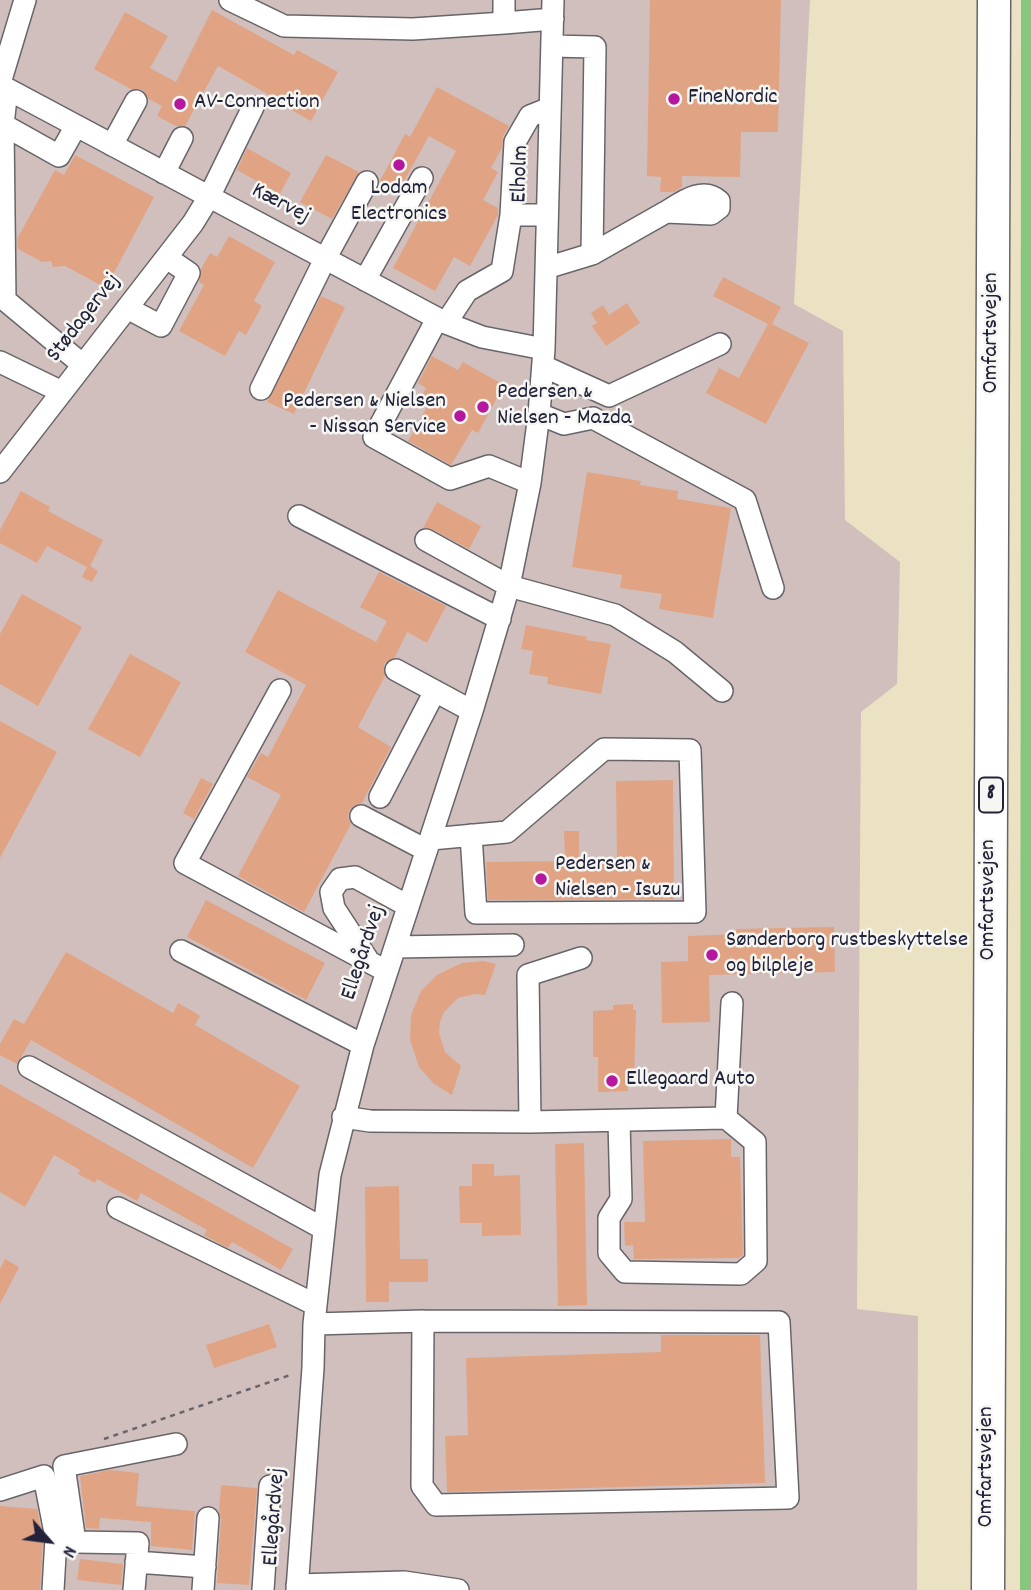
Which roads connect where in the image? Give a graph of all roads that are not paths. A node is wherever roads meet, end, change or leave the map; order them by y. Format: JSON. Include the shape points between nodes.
{"nodes":[{"id":1,"x":24,"y":0,"type":"edge"},
{"id":2,"x":230,"y":0,"type":"edge"},
{"id":3,"x":504,"y":0,"type":"edge"},
{"id":4,"x":994,"y":0,"type":"edge"},
{"id":5,"x":553,"y":10,"type":"edge"},
{"id":6,"x":504,"y":23,"type":"junction"},
{"id":7,"x":552,"y":47,"type":"junction"},
{"id":8,"x":2,"y":86,"type":"edge"},
{"id":9,"x":136,"y":101,"type":"dead end"},
{"id":10,"x":253,"y":107,"type":"dead end"},
{"id":11,"x":550,"y":108,"type":"junction"},
{"id":12,"x":2,"y":124,"type":"edge"},
{"id":13,"x":76,"y":126,"type":"junction"},
{"id":14,"x":182,"y":138,"type":"dead end"},
{"id":15,"x":112,"y":145,"type":"junction"},
{"id":16,"x":164,"y":173,"type":"junction"},
{"id":17,"x":422,"y":178,"type":"dead end"},
{"id":18,"x":367,"y":182,"type":"dead end"},
{"id":19,"x":209,"y":197,"type":"junction"},
{"id":20,"x":666,"y":212,"type":"dead end"},
{"id":21,"x":511,"y":215,"type":"junction"},
{"id":22,"x":547,"y":215,"type":"junction"},
{"id":23,"x":592,"y":254,"type":"junction"},
{"id":24,"x":167,"y":258,"type":"junction"},
{"id":25,"x":325,"y":259,"type":"junction"},
{"id":26,"x":546,"y":268,"type":"junction"},
{"id":27,"x":365,"y":280,"type":"junction"},
{"id":28,"x":128,"y":308,"type":"junction"},
{"id":29,"x":441,"y":321,"type":"junction"},
{"id":30,"x":720,"y":344,"type":"dead end"},
{"id":31,"x":543,"y":358,"type":"junction"},
{"id":32,"x":0,"y":362,"type":"edge"},
{"id":33,"x":83,"y":365,"type":"junction"},
{"id":34,"x":261,"y":389,"type":"dead end"},
{"id":35,"x":62,"y":392,"type":"junction"},
{"id":36,"x":539,"y":414,"type":"junction"},
{"id":37,"x":0,"y":472,"type":"edge"},
{"id":38,"x":530,"y":483,"type":"junction"},
{"id":39,"x":299,"y":516,"type":"dead end"},
{"id":40,"x":426,"y":540,"type":"dead end"},
{"id":41,"x":509,"y":586,"type":"junction"},
{"id":42,"x":773,"y":588,"type":"dead end"},
{"id":43,"x":500,"y":619,"type":"junction"},
{"id":44,"x":396,"y":670,"type":"dead end"},
{"id":45,"x":280,"y":690,"type":"dead end"},
{"id":46,"x":435,"y":691,"type":"junction"},
{"id":47,"x":722,"y":691,"type":"dead end"},
{"id":48,"x":472,"y":711,"type":"junction"},
{"id":49,"x":380,"y":796,"type":"dead end"},
{"id":50,"x":361,"y":816,"type":"dead end"},
{"id":51,"x":471,"y":835,"type":"junction"},
{"id":52,"x":428,"y":844,"type":"junction"},
{"id":53,"x":408,"y":906,"type":"junction"},
{"id":54,"x":513,"y":945,"type":"dead end"},
{"id":55,"x":395,"y":947,"type":"junction"},
{"id":56,"x":181,"y":951,"type":"dead end"},
{"id":57,"x":582,"y":958,"type":"dead end"},
{"id":58,"x":378,"y":967,"type":"junction"},
{"id":59,"x":732,"y":1003,"type":"dead end"},
{"id":60,"x":363,"y":1045,"type":"junction"},
{"id":61,"x":29,"y":1067,"type":"dead end"},
{"id":62,"x":343,"y":1117,"type":"junction"},
{"id":63,"x":726,"y":1118,"type":"junction"},
{"id":64,"x":619,"y":1121,"type":"junction"},
{"id":65,"x":530,"y":1122,"type":"junction"},
{"id":66,"x":118,"y":1208,"type":"dead end"},
{"id":67,"x":324,"y":1229,"type":"junction"},
{"id":68,"x":315,"y":1315,"type":"junction"},
{"id":69,"x":423,"y":1321,"type":"junction"},
{"id":70,"x":176,"y":1444,"type":"dead end"},
{"id":71,"x":270,"y":1486,"type":"dead end"},
{"id":72,"x":0,"y":1490,"type":"edge"},
{"id":73,"x":208,"y":1518,"type":"dead end"},
{"id":74,"x":266,"y":1540,"type":"junction"},
{"id":75,"x":300,"y":1542,"type":"junction"},
{"id":76,"x":136,"y":1562,"type":"junction"},
{"id":77,"x":205,"y":1567,"type":"junction"},
{"id":78,"x":396,"y":1586,"type":"edge"},
{"id":79,"x":297,"y":1588,"type":"edge"},
{"id":80,"x":53,"y":1590,"type":"edge"},
{"id":81,"x":134,"y":1590,"type":"edge"},
{"id":82,"x":203,"y":1590,"type":"edge"},
{"id":83,"x":263,"y":1590,"type":"edge"},
{"id":84,"x":458,"y":1590,"type":"edge"},
{"id":85,"x":988,"y":1590,"type":"edge"}],
"edges":[{"from":1,"to":8,"type":"street"},
{"from":2,"to":6,"type":"street","via":[[284,26],[413,29]]},
{"from":3,"to":6,"type":"street"},
{"from":4,"to":85,"type":"highway","name":"Omfartsvejen","number":"8"},
{"from":5,"to":6,"type":"street"},
{"from":5,"to":7,"type":"street","name":"Elholm"},
{"from":7,"to":11,"type":"street","name":"Elholm"},
{"from":7,"to":23,"type":"street","via":[[595,47]]},
{"from":8,"to":12,"type":"street"},
{"from":8,"to":13,"type":"street","name":"Kærvej"},
{"from":9,"to":15,"type":"street"},
{"from":10,"to":19,"type":"street","name":"Stødagervej"},
{"from":11,"to":21,"type":"street","via":[[530,116],[515,142]]},
{"from":11,"to":22,"type":"street","name":"Elholm"},
{"from":12,"to":13,"type":"street","via":[[59,156]]},
{"from":12,"to":33,"type":"street","via":[[5,300]]},
{"from":13,"to":15,"type":"street","name":"Kærvej"},
{"from":14,"to":16,"type":"street"},
{"from":15,"to":16,"type":"street","name":"Kærvej"},
{"from":16,"to":19,"type":"street","name":"Kærvej"},
{"from":17,"to":27,"type":"street"},
{"from":18,"to":25,"type":"street"},
{"from":19,"to":24,"type":"street","name":"Stødagervej"},
{"from":19,"to":25,"type":"street","name":"Kærvej"},
{"from":20,"to":23,"type":"street"},
{"from":21,"to":22,"type":"street"},
{"from":21,"to":29,"type":"street","via":[[502,271],[467,291]]},
{"from":22,"to":26,"type":"street","name":"Elholm"},
{"from":23,"to":26,"type":"street"},
{"from":24,"to":28,"type":"street","name":"Stødagervej"},
{"from":24,"to":28,"type":"street","via":[[189,273],[161,326]]},
{"from":25,"to":27,"type":"street","name":"Kærvej"},
{"from":25,"to":34,"type":"street"},
{"from":26,"to":31,"type":"street","name":"Elholm"},
{"from":27,"to":29,"type":"street","name":"Kærvej"},
{"from":28,"to":33,"type":"street","name":"Stødagervej"},
{"from":29,"to":31,"type":"street","name":"Kærvej"},
{"from":29,"to":38,"type":"street","via":[[374,436],[450,479],[489,466]]},
{"from":30,"to":31,"type":"street","name":"Kærvej","via":[[609,397]]},
{"from":31,"to":36,"type":"street","name":"Ellegårdvej"},
{"from":32,"to":35,"type":"street"},
{"from":33,"to":35,"type":"street","name":"Stødagervej"},
{"from":35,"to":37,"type":"street","name":"Stødagervej"},
{"from":36,"to":38,"type":"street","name":"Ellegårdvej"},
{"from":36,"to":42,"type":"street","via":[[564,424],[593,418],[745,500]]},
{"from":38,"to":41,"type":"street","name":"Ellegårdvej"},
{"from":39,"to":43,"type":"street"},
{"from":40,"to":41,"type":"street"},
{"from":41,"to":43,"type":"street","name":"Ellegårdvej"},
{"from":41,"to":47,"type":"street","via":[[615,615],[674,652]]},
{"from":43,"to":48,"type":"street","name":"Ellegårdvej"},
{"from":44,"to":46,"type":"street"},
{"from":45,"to":58,"type":"street","via":[[185,863]]},
{"from":46,"to":48,"type":"street"},
{"from":46,"to":49,"type":"street"},
{"from":48,"to":52,"type":"street","name":"Ellegårdvej"},
{"from":50,"to":52,"type":"street"},
{"from":51,"to":51,"type":"street","via":[[507,832],[604,749],[690,750],[695,912],[476,913]]},
{"from":51,"to":52,"type":"street"},
{"from":52,"to":53,"type":"street","name":"Ellegårdvej"},
{"from":53,"to":55,"type":"street","name":"Ellegårdvej"},
{"from":53,"to":58,"type":"street","via":[[355,877],[340,879],[331,892],[334,908]]},
{"from":54,"to":55,"type":"street"},
{"from":55,"to":58,"type":"street","name":"Ellegårdvej"},
{"from":56,"to":60,"type":"street"},
{"from":57,"to":65,"type":"street","via":[[528,975]]},
{"from":58,"to":60,"type":"street","name":"Ellegårdvej"},
{"from":59,"to":63,"type":"street"},
{"from":60,"to":62,"type":"street","name":"Ellegårdvej"},
{"from":61,"to":67,"type":"street"},
{"from":62,"to":65,"type":"street"},
{"from":62,"to":67,"type":"street","name":"Ellegårdvej"},
{"from":63,"to":64,"type":"street"},
{"from":63,"to":64,"type":"street","via":[[755,1142],[756,1261],[741,1274],[625,1272],[609,1252],[609,1219],[621,1199]]},
{"from":64,"to":65,"type":"street"},
{"from":66,"to":68,"type":"street"},
{"from":67,"to":68,"type":"street","name":"Ellegårdvej"},
{"from":68,"to":69,"type":"street"},
{"from":68,"to":75,"type":"street","name":"Ellegårdvej"},
{"from":69,"to":69,"type":"street","via":[[422,1486],[436,1505],[788,1498],[779,1322]]},
{"from":70,"to":76,"type":"street","via":[[64,1466],[75,1542],[138,1543]]},
{"from":71,"to":74,"type":"street"},
{"from":72,"to":80,"type":"street","via":[[44,1476],[56,1538]]},
{"from":73,"to":77,"type":"street"},
{"from":74,"to":75,"type":"street"},
{"from":74,"to":83,"type":"street"},
{"from":75,"to":79,"type":"street","name":"Ellegårdvej"},
{"from":76,"to":77,"type":"street"},
{"from":76,"to":81,"type":"street"},
{"from":77,"to":82,"type":"street"},
{"from":78,"to":79,"type":"street","name":"Ellegårdvej"},
{"from":78,"to":84,"type":"street","name":"Ellegårdvej"}]}
